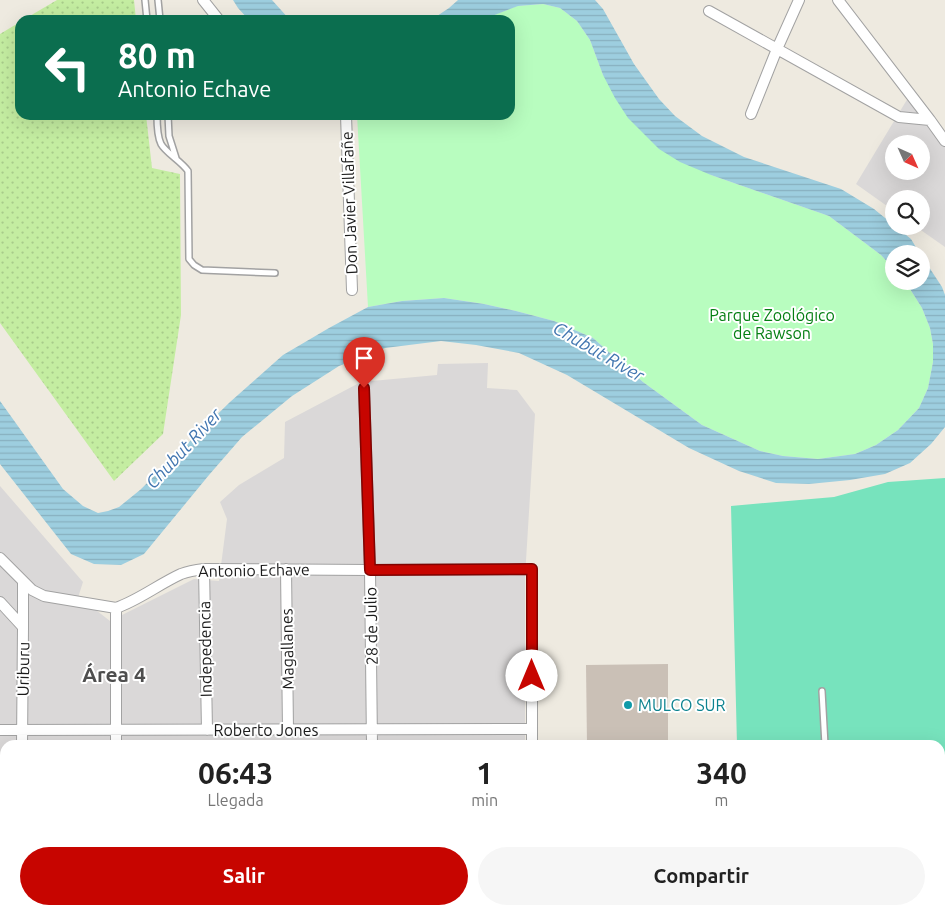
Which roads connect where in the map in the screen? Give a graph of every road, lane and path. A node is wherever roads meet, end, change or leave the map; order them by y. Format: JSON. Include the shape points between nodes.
{"nodes":[{"id":1,"x":145,"y":0,"type":"edge"},
{"id":2,"x":158,"y":0,"type":"edge"},
{"id":3,"x":203,"y":0,"type":"edge"},
{"id":4,"x":799,"y":0,"type":"edge"},
{"id":5,"x":838,"y":0,"type":"edge"},
{"id":6,"x":709,"y":11,"type":"dead end"},
{"id":7,"x":146,"y":15,"type":"edge"},
{"id":8,"x":160,"y":15,"type":"edge"},
{"id":9,"x":215,"y":15,"type":"edge"},
{"id":10,"x":777,"y":49,"type":"junction"},
{"id":11,"x":751,"y":114,"type":"dead end"},
{"id":12,"x":157,"y":120,"type":"edge"},
{"id":13,"x":168,"y":120,"type":"edge"},
{"id":14,"x":346,"y":120,"type":"edge"},
{"id":15,"x":930,"y":120,"type":"junction"},
{"id":16,"x":945,"y":141,"type":"edge"},
{"id":17,"x":176,"y":158,"type":"junction"},
{"id":18,"x":274,"y":273,"type":"dead end"},
{"id":19,"x":352,"y":290,"type":"dead end"},
{"id":20,"x":364,"y":388,"type":"dead end"},
{"id":21,"x":0,"y":558,"type":"edge"},
{"id":22,"x":4,"y":566,"type":"edge"},
{"id":23,"x":204,"y":569,"type":"junction"},
{"id":24,"x":286,"y":569,"type":"junction"},
{"id":25,"x":370,"y":570,"type":"junction"},
{"id":26,"x":23,"y":581,"type":"junction"},
{"id":27,"x":0,"y":602,"type":"edge"},
{"id":28,"x":116,"y":608,"type":"junction"},
{"id":29,"x":23,"y":626,"type":"junction"},
{"id":30,"x":822,"y":691,"type":"dead end"},
{"id":31,"x":372,"y":729,"type":"junction"},
{"id":32,"x":532,"y":729,"type":"junction"},
{"id":33,"x":0,"y":730,"type":"edge"},
{"id":34,"x":22,"y":730,"type":"junction"},
{"id":35,"x":116,"y":730,"type":"junction"},
{"id":36,"x":207,"y":730,"type":"junction"},
{"id":37,"x":288,"y":730,"type":"junction"},
{"id":38,"x":22,"y":740,"type":"edge"},
{"id":39,"x":116,"y":740,"type":"edge"},
{"id":40,"x":372,"y":740,"type":"edge"},
{"id":41,"x":532,"y":740,"type":"edge"},
{"id":42,"x":825,"y":740,"type":"edge"}],
"edges":[{"from":1,"to":7,"type":"lane"},
{"from":2,"to":8,"type":"lane"},
{"from":3,"to":9,"type":"street"},
{"from":4,"to":10,"type":"street"},
{"from":5,"to":15,"type":"street"},
{"from":6,"to":10,"type":"street"},
{"from":10,"to":11,"type":"street"},
{"from":10,"to":15,"type":"street","via":[[899,117]]},
{"from":12,"to":17,"type":"lane","via":[[162,145]]},
{"from":13,"to":17,"type":"lane"},
{"from":14,"to":19,"type":"street","name":"Don Javier Villafañe"},
{"from":15,"to":16,"type":"street"},
{"from":17,"to":18,"type":"lane","via":[[188,171],[189,259],[194,265],[202,270]]},
{"from":20,"to":25,"type":"street","name":"28 de Julio"},
{"from":21,"to":22,"type":"street"},
{"from":22,"to":26,"type":"street"},
{"from":23,"to":24,"type":"street","name":"Antonio Echave"},
{"from":23,"to":28,"type":"street","name":"Antonio Echave","via":[[181,574]]},
{"from":23,"to":36,"type":"street","name":"Indepedencia"},
{"from":24,"to":25,"type":"street","name":"Antonio Echave"},
{"from":24,"to":37,"type":"street","name":"Magallanes"},
{"from":25,"to":31,"type":"street","name":"28 de Julio"},
{"from":25,"to":32,"type":"street","name":"Antonio Echave","via":[[532,569]]},
{"from":26,"to":28,"type":"street","via":[[44,596]]},
{"from":26,"to":29,"type":"street"},
{"from":27,"to":29,"type":"street","name":"Uriburu"},
{"from":28,"to":35,"type":"street"},
{"from":29,"to":34,"type":"street","name":"Uriburu"},
{"from":30,"to":42,"type":"lane"},
{"from":31,"to":32,"type":"street","name":"Roberto Jones"},
{"from":31,"to":37,"type":"street","name":"Roberto Jones"},
{"from":31,"to":40,"type":"street","name":"28 de Julio"},
{"from":32,"to":41,"type":"street"},
{"from":33,"to":34,"type":"street","name":"Roberto Jones"},
{"from":34,"to":35,"type":"street","name":"Roberto Jones"},
{"from":34,"to":38,"type":"street","name":"Uriburu"},
{"from":35,"to":36,"type":"street","name":"Roberto Jones"},
{"from":35,"to":39,"type":"street"},
{"from":36,"to":37,"type":"street","name":"Roberto Jones"}]}
